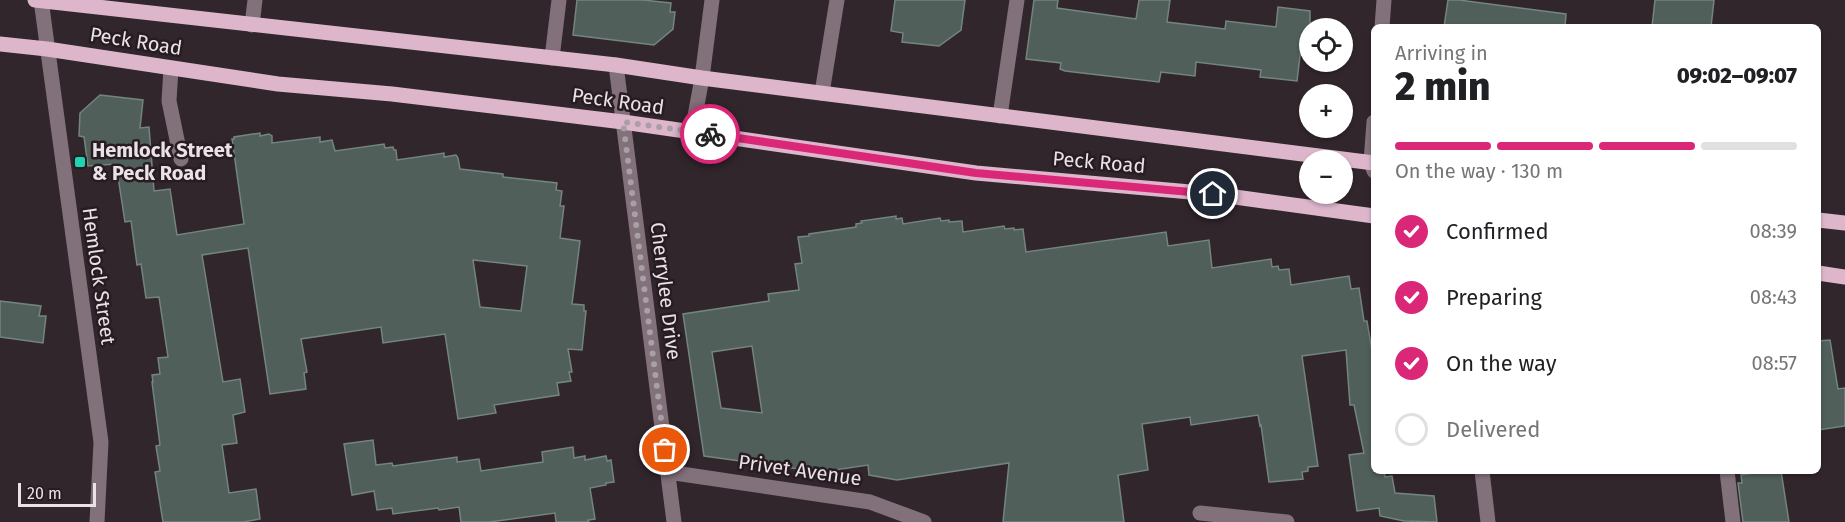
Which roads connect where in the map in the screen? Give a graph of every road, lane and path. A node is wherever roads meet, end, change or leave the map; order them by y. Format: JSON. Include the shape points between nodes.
{"nodes":[{"id":1,"x":35,"y":0,"type":"edge"},
{"id":2,"x":41,"y":0,"type":"edge"},
{"id":3,"x":255,"y":0,"type":"edge"},
{"id":4,"x":559,"y":0,"type":"edge"},
{"id":5,"x":712,"y":0,"type":"edge"},
{"id":6,"x":837,"y":0,"type":"edge"},
{"id":7,"x":1017,"y":0,"type":"edge"},
{"id":8,"x":1384,"y":0,"type":"edge"},
{"id":9,"x":1382,"y":24,"type":"edge"},
{"id":10,"x":252,"y":25,"type":"junction"},
{"id":11,"x":0,"y":44,"type":"edge"},
{"id":12,"x":47,"y":49,"type":"junction"},
{"id":13,"x":552,"y":58,"type":"junction"},
{"id":14,"x":616,"y":65,"type":"junction"},
{"id":15,"x":171,"y":68,"type":"junction"},
{"id":16,"x":702,"y":78,"type":"junction"},
{"id":17,"x":822,"y":93,"type":"junction"},
{"id":18,"x":1000,"y":116,"type":"junction"},
{"id":19,"x":623,"y":122,"type":"junction"},
{"id":20,"x":693,"y":132,"type":"junction"},
{"id":21,"x":181,"y":159,"type":"dead end"},
{"id":22,"x":1371,"y":165,"type":"edge"},
{"id":23,"x":1371,"y":216,"type":"edge"},
{"id":24,"x":1821,"y":220,"type":"edge"},
{"id":25,"x":1845,"y":223,"type":"edge"},
{"id":26,"x":1821,"y":273,"type":"edge"},
{"id":27,"x":1845,"y":277,"type":"edge"},
{"id":28,"x":668,"y":472,"type":"junction"},
{"id":29,"x":1482,"y":474,"type":"edge"},
{"id":30,"x":1727,"y":474,"type":"edge"},
{"id":31,"x":1200,"y":513,"type":"dead end"},
{"id":32,"x":97,"y":522,"type":"edge"},
{"id":33,"x":674,"y":522,"type":"edge"},
{"id":34,"x":924,"y":522,"type":"edge"},
{"id":35,"x":1287,"y":522,"type":"edge"},
{"id":36,"x":1488,"y":522,"type":"edge"},
{"id":37,"x":1732,"y":522,"type":"edge"}],
"edges":[{"from":1,"to":2,"type":"main road","name":"Peck Road"},
{"from":2,"to":10,"type":"main road","name":"Peck Road"},
{"from":2,"to":12,"type":"street","name":"Hemlock Street"},
{"from":3,"to":10,"type":"street"},
{"from":4,"to":13,"type":"street"},
{"from":5,"to":16,"type":"street"},
{"from":6,"to":17,"type":"street"},
{"from":7,"to":18,"type":"street"},
{"from":8,"to":9,"type":"street"},
{"from":10,"to":13,"type":"main road","name":"Peck Road"},
{"from":11,"to":12,"type":"main road","name":"Peck Road"},
{"from":12,"to":15,"type":"main road","name":"Peck Road"},
{"from":12,"to":32,"type":"street","name":"Hemlock Street","via":[[100,442]]},
{"from":13,"to":14,"type":"main road","name":"Peck Road"},
{"from":14,"to":16,"type":"main road","name":"Peck Road"},
{"from":14,"to":19,"type":"street","name":"Cherrylee Drive"},
{"from":15,"to":19,"type":"main road","name":"Peck Road","via":[[278,84]]},
{"from":15,"to":21,"type":"street","via":[[169,101]]},
{"from":16,"to":17,"type":"main road","name":"Peck Road"},
{"from":16,"to":20,"type":"street"},
{"from":17,"to":18,"type":"main road","name":"Peck Road"},
{"from":18,"to":22,"type":"main road","name":"Peck Road"},
{"from":19,"to":20,"type":"main road","name":"Peck Road"},
{"from":19,"to":28,"type":"street","name":"Cherrylee Drive"},
{"from":20,"to":23,"type":"main road","name":"Peck Road","via":[[976,173],[1213,194]]},
{"from":24,"to":25,"type":"main road"},
{"from":26,"to":27,"type":"main road"},
{"from":28,"to":33,"type":"street","name":"Cherrylee Drive"},
{"from":28,"to":34,"type":"street","name":"Privet Avenue","via":[[870,502]]},
{"from":29,"to":36,"type":"street"},
{"from":30,"to":37,"type":"street"},
{"from":31,"to":35,"type":"street"}]}
